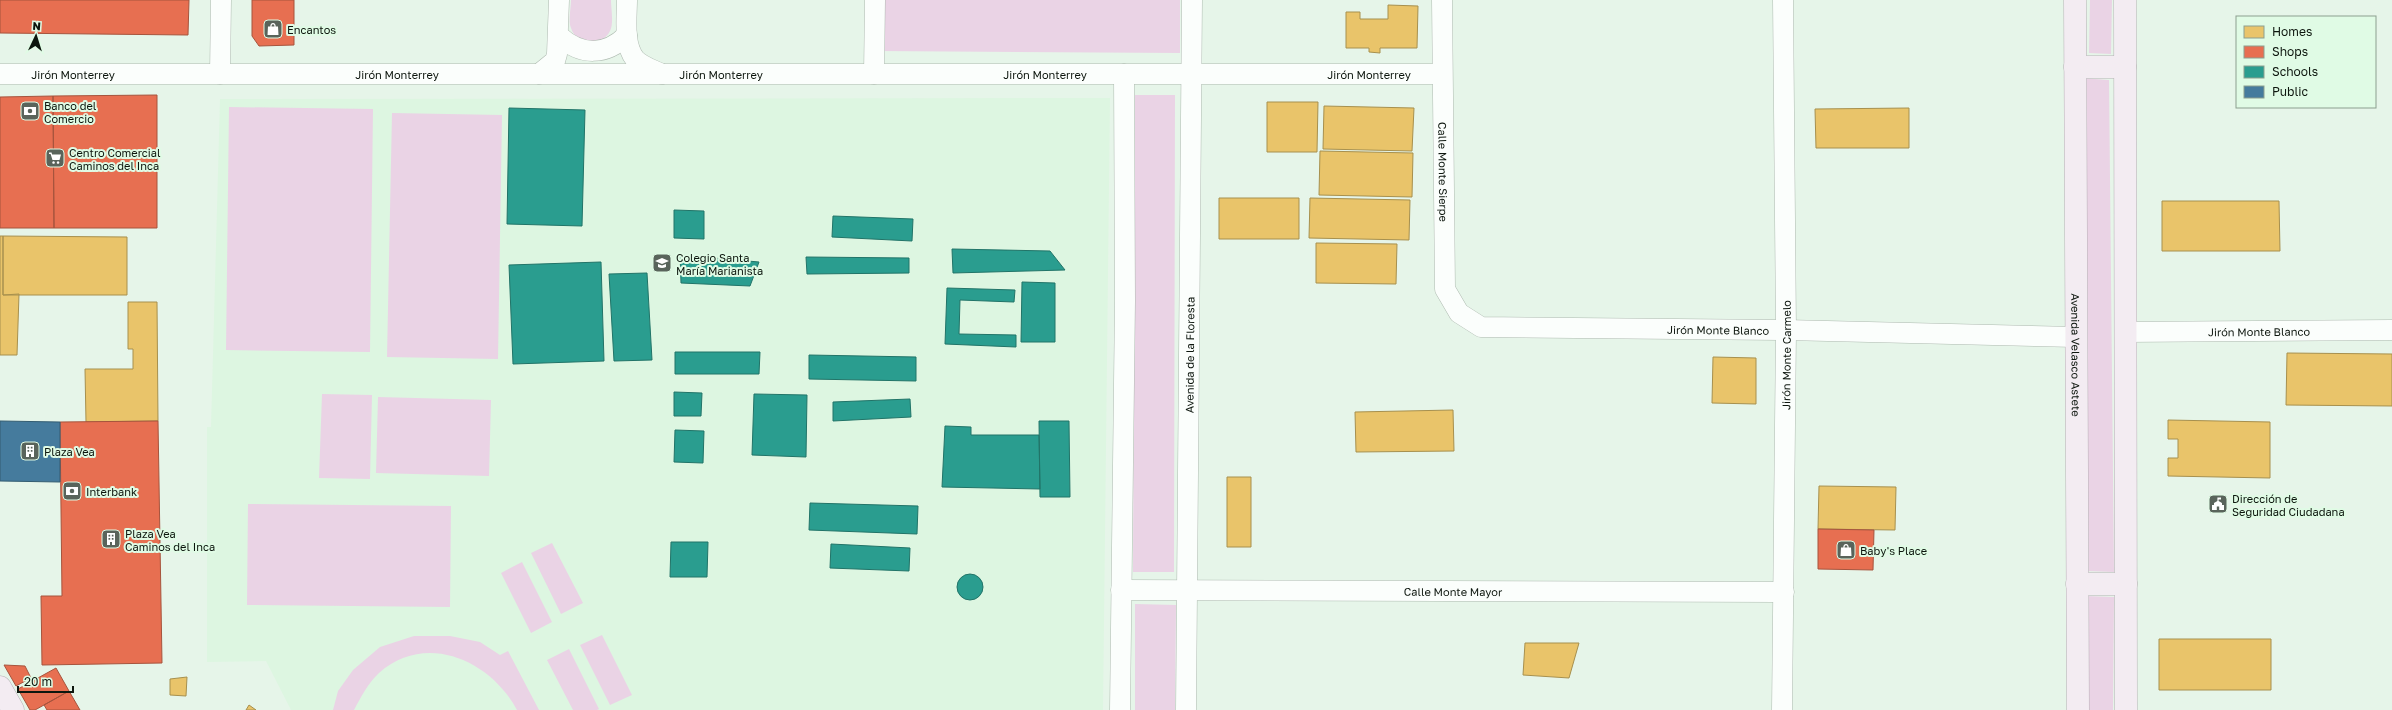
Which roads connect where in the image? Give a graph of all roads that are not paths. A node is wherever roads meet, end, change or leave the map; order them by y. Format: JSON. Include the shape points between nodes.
{"nodes":[{"id":1,"x":221,"y":0,"type":"edge"},
{"id":2,"x":559,"y":0,"type":"edge"},
{"id":3,"x":627,"y":0,"type":"edge"},
{"id":4,"x":875,"y":0,"type":"edge"},
{"id":5,"x":1192,"y":0,"type":"edge"},
{"id":6,"x":1442,"y":0,"type":"edge"},
{"id":7,"x":1783,"y":0,"type":"edge"},
{"id":8,"x":2075,"y":0,"type":"edge"},
{"id":9,"x":2125,"y":0,"type":"edge"},
{"id":10,"x":627,"y":35,"type":"junction"},
{"id":11,"x":559,"y":36,"type":"junction"},
{"id":12,"x":2075,"y":67,"type":"junction"},
{"id":13,"x":2125,"y":67,"type":"junction"},
{"id":14,"x":0,"y":74,"type":"edge"},
{"id":15,"x":220,"y":74,"type":"junction"},
{"id":16,"x":539,"y":74,"type":"junction"},
{"id":17,"x":662,"y":74,"type":"junction"},
{"id":18,"x":874,"y":74,"type":"junction"},
{"id":19,"x":1124,"y":74,"type":"junction"},
{"id":20,"x":1191,"y":74,"type":"junction"},
{"id":21,"x":1442,"y":74,"type":"junction"},
{"id":22,"x":1481,"y":327,"type":"joint"},
{"id":23,"x":1786,"y":330,"type":"junction"},
{"id":24,"x":2392,"y":330,"type":"edge"},
{"id":25,"x":2125,"y":332,"type":"junction"},
{"id":26,"x":2075,"y":337,"type":"junction"},
{"id":27,"x":2077,"y":584,"type":"junction"},
{"id":28,"x":2126,"y":584,"type":"junction"},
{"id":29,"x":1121,"y":590,"type":"junction"},
{"id":30,"x":1187,"y":590,"type":"junction"},
{"id":31,"x":1784,"y":592,"type":"junction"},
{"id":32,"x":0,"y":687,"type":"edge"},
{"id":33,"x":13,"y":710,"type":"edge"},
{"id":34,"x":1120,"y":710,"type":"edge"},
{"id":35,"x":1186,"y":710,"type":"edge"},
{"id":36,"x":1782,"y":710,"type":"edge"},
{"id":37,"x":2078,"y":710,"type":"edge"},
{"id":38,"x":2126,"y":710,"type":"edge"}],
"edges":[{"from":1,"to":15,"type":"street"},
{"from":2,"to":11,"type":"street"},
{"from":3,"to":10,"type":"street"},
{"from":4,"to":18,"type":"street"},
{"from":5,"to":20,"type":"street","name":"Avenida de la Floresta"},
{"from":6,"to":21,"type":"street","name":"Calle Monte Sierpe"},
{"from":7,"to":23,"type":"street","name":"Jirón Monte Carmelo"},
{"from":8,"to":12,"type":"main road","name":"Avenida Velasco Astete"},
{"from":9,"to":13,"type":"main road"},
{"from":10,"to":11,"type":"street","via":[[618,44],[606,50],[593,52],[569,45]]},
{"from":10,"to":17,"type":"street","via":[[635,59]]},
{"from":11,"to":16,"type":"street","via":[[555,61]]},
{"from":12,"to":13,"type":"main road"},
{"from":12,"to":26,"type":"main road","name":"Avenida Velasco Astete"},
{"from":13,"to":25,"type":"main road"},
{"from":14,"to":15,"type":"street","name":"Jirón Monterrey"},
{"from":15,"to":16,"type":"street","name":"Jirón Monterrey"},
{"from":16,"to":17,"type":"street","name":"Jirón Monterrey"},
{"from":17,"to":18,"type":"street","name":"Jirón Monterrey"},
{"from":18,"to":19,"type":"street","name":"Jirón Monterrey"},
{"from":19,"to":20,"type":"street","name":"Jirón Monterrey"},
{"from":19,"to":29,"type":"street","via":[[1125,301]]},
{"from":20,"to":21,"type":"street","name":"Jirón Monterrey"},
{"from":20,"to":30,"type":"street","name":"Avenida de la Floresta"},
{"from":21,"to":22,"type":"street","name":"Calle Monte Sierpe","via":[[1445,289],[1459,313]]},
{"from":22,"to":23,"type":"street","name":"Jirón Monte Blanco"},
{"from":23,"to":26,"type":"street","name":"Jirón Monte Blanco"},
{"from":23,"to":31,"type":"street","name":"Jirón Monte Carmelo"},
{"from":24,"to":25,"type":"street","name":"Jirón Monte Blanco"},
{"from":25,"to":28,"type":"main road"},
{"from":26,"to":27,"type":"main road","name":"Avenida Velasco Astete"},
{"from":27,"to":28,"type":"main road"},
{"from":27,"to":37,"type":"main road","name":"Avenida Velasco Astete"},
{"from":28,"to":38,"type":"main road"},
{"from":29,"to":30,"type":"street","name":"Calle Monte Mayor"},
{"from":29,"to":34,"type":"street"},
{"from":30,"to":31,"type":"street","name":"Calle Monte Mayor"},
{"from":30,"to":35,"type":"street","name":"Avenida de la Floresta"},
{"from":31,"to":36,"type":"street","name":"Jirón Monte Carmelo"},
{"from":32,"to":33,"type":"main road"}]}
